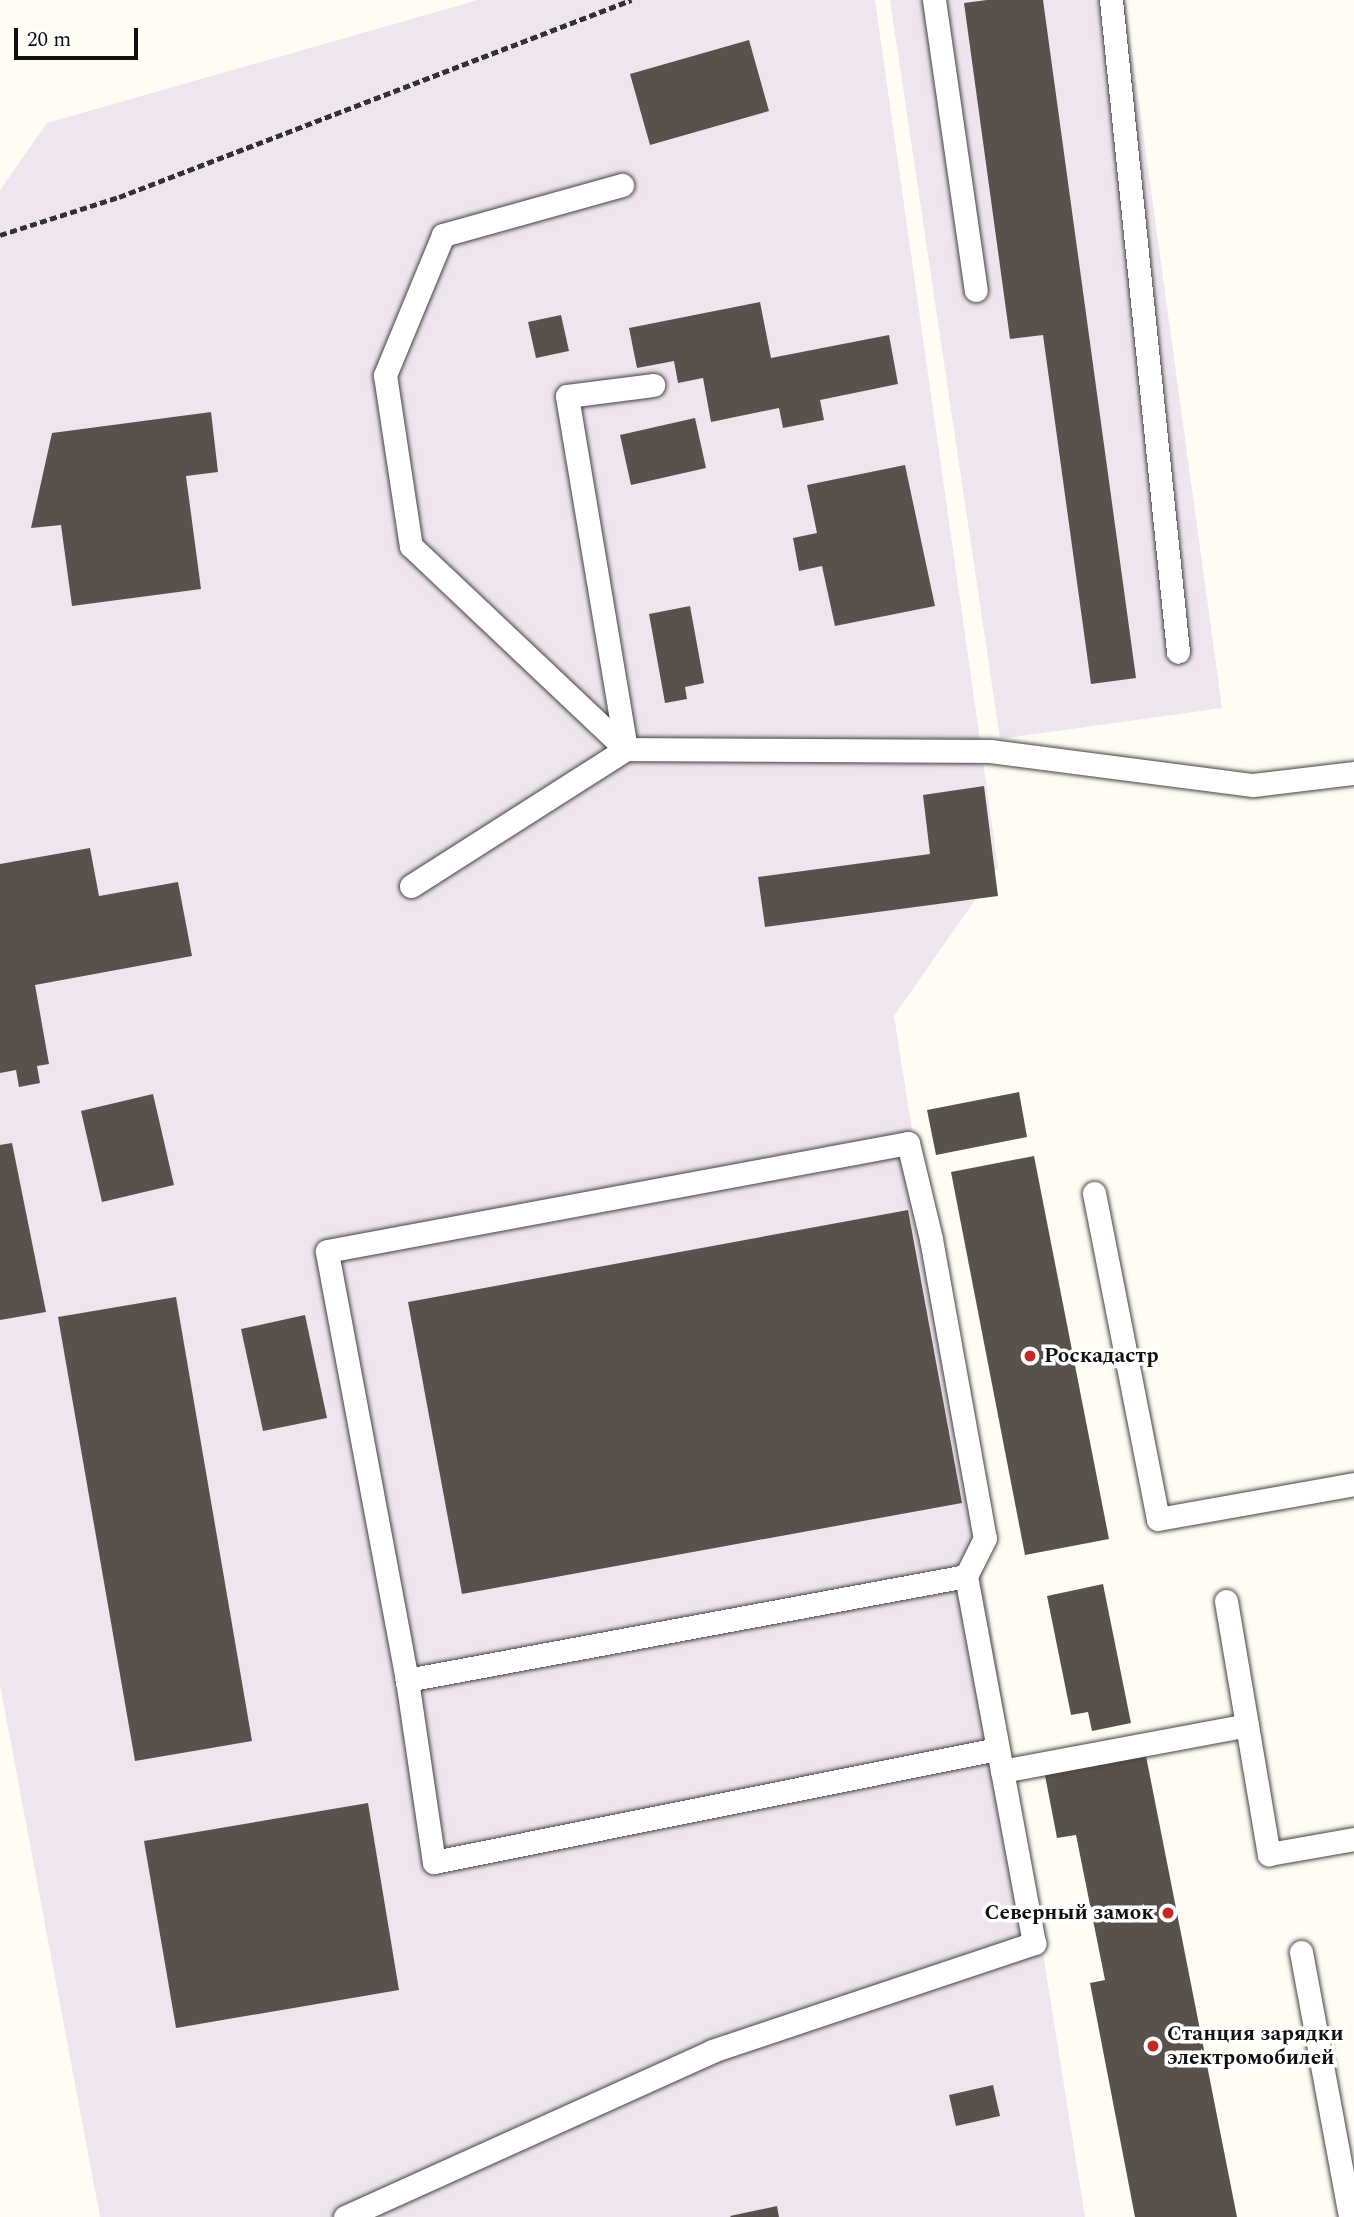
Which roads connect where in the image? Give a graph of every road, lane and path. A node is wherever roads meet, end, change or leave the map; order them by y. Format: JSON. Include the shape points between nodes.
{"nodes":[{"id":1,"x":631,"y":0,"type":"edge"},
{"id":2,"x":934,"y":0,"type":"edge"},
{"id":3,"x":1111,"y":0,"type":"edge"},
{"id":4,"x":622,"y":185,"type":"dead end"},
{"id":5,"x":0,"y":234,"type":"edge"},
{"id":6,"x":976,"y":290,"type":"dead end"},
{"id":7,"x":653,"y":385,"type":"dead end"},
{"id":8,"x":1178,"y":652,"type":"dead end"},
{"id":9,"x":626,"y":749,"type":"junction"},
{"id":10,"x":1354,"y":773,"type":"edge"},
{"id":11,"x":411,"y":886,"type":"dead end"},
{"id":12,"x":1094,"y":1193,"type":"dead end"},
{"id":13,"x":1354,"y":1484,"type":"edge"},
{"id":14,"x":966,"y":1577,"type":"junction"},
{"id":15,"x":1226,"y":1601,"type":"dead end"},
{"id":16,"x":407,"y":1680,"type":"junction"},
{"id":17,"x":1247,"y":1725,"type":"junction"},
{"id":18,"x":1000,"y":1760,"type":"junction"},
{"id":19,"x":1354,"y":1839,"type":"edge"},
{"id":20,"x":1301,"y":1952,"type":"dead end"},
{"id":21,"x":345,"y":2217,"type":"edge"},
{"id":22,"x":1350,"y":2217,"type":"edge"}],
"edges":[{"from":1,"to":5,"type":"path","via":[[118,197]]},
{"from":2,"to":6,"type":"lane"},
{"from":3,"to":8,"type":"lane"},
{"from":4,"to":9,"type":"lane","via":[[443,235],[385,375],[411,546]]},
{"from":7,"to":9,"type":"lane","via":[[566,396]]},
{"from":9,"to":10,"type":"lane","via":[[990,751],[1253,785]]},
{"from":9,"to":11,"type":"lane"},
{"from":12,"to":13,"type":"lane","via":[[1158,1519]]},
{"from":14,"to":16,"type":"lane"},
{"from":14,"to":16,"type":"lane","via":[[985,1538],[908,1143],[327,1251]]},
{"from":14,"to":18,"type":"lane"},
{"from":15,"to":17,"type":"lane"},
{"from":16,"to":18,"type":"lane","via":[[434,1861]]},
{"from":17,"to":18,"type":"lane"},
{"from":17,"to":19,"type":"lane","via":[[1269,1854]]},
{"from":18,"to":21,"type":"lane","via":[[1034,1943],[712,2051]]},
{"from":20,"to":22,"type":"lane"}]}
